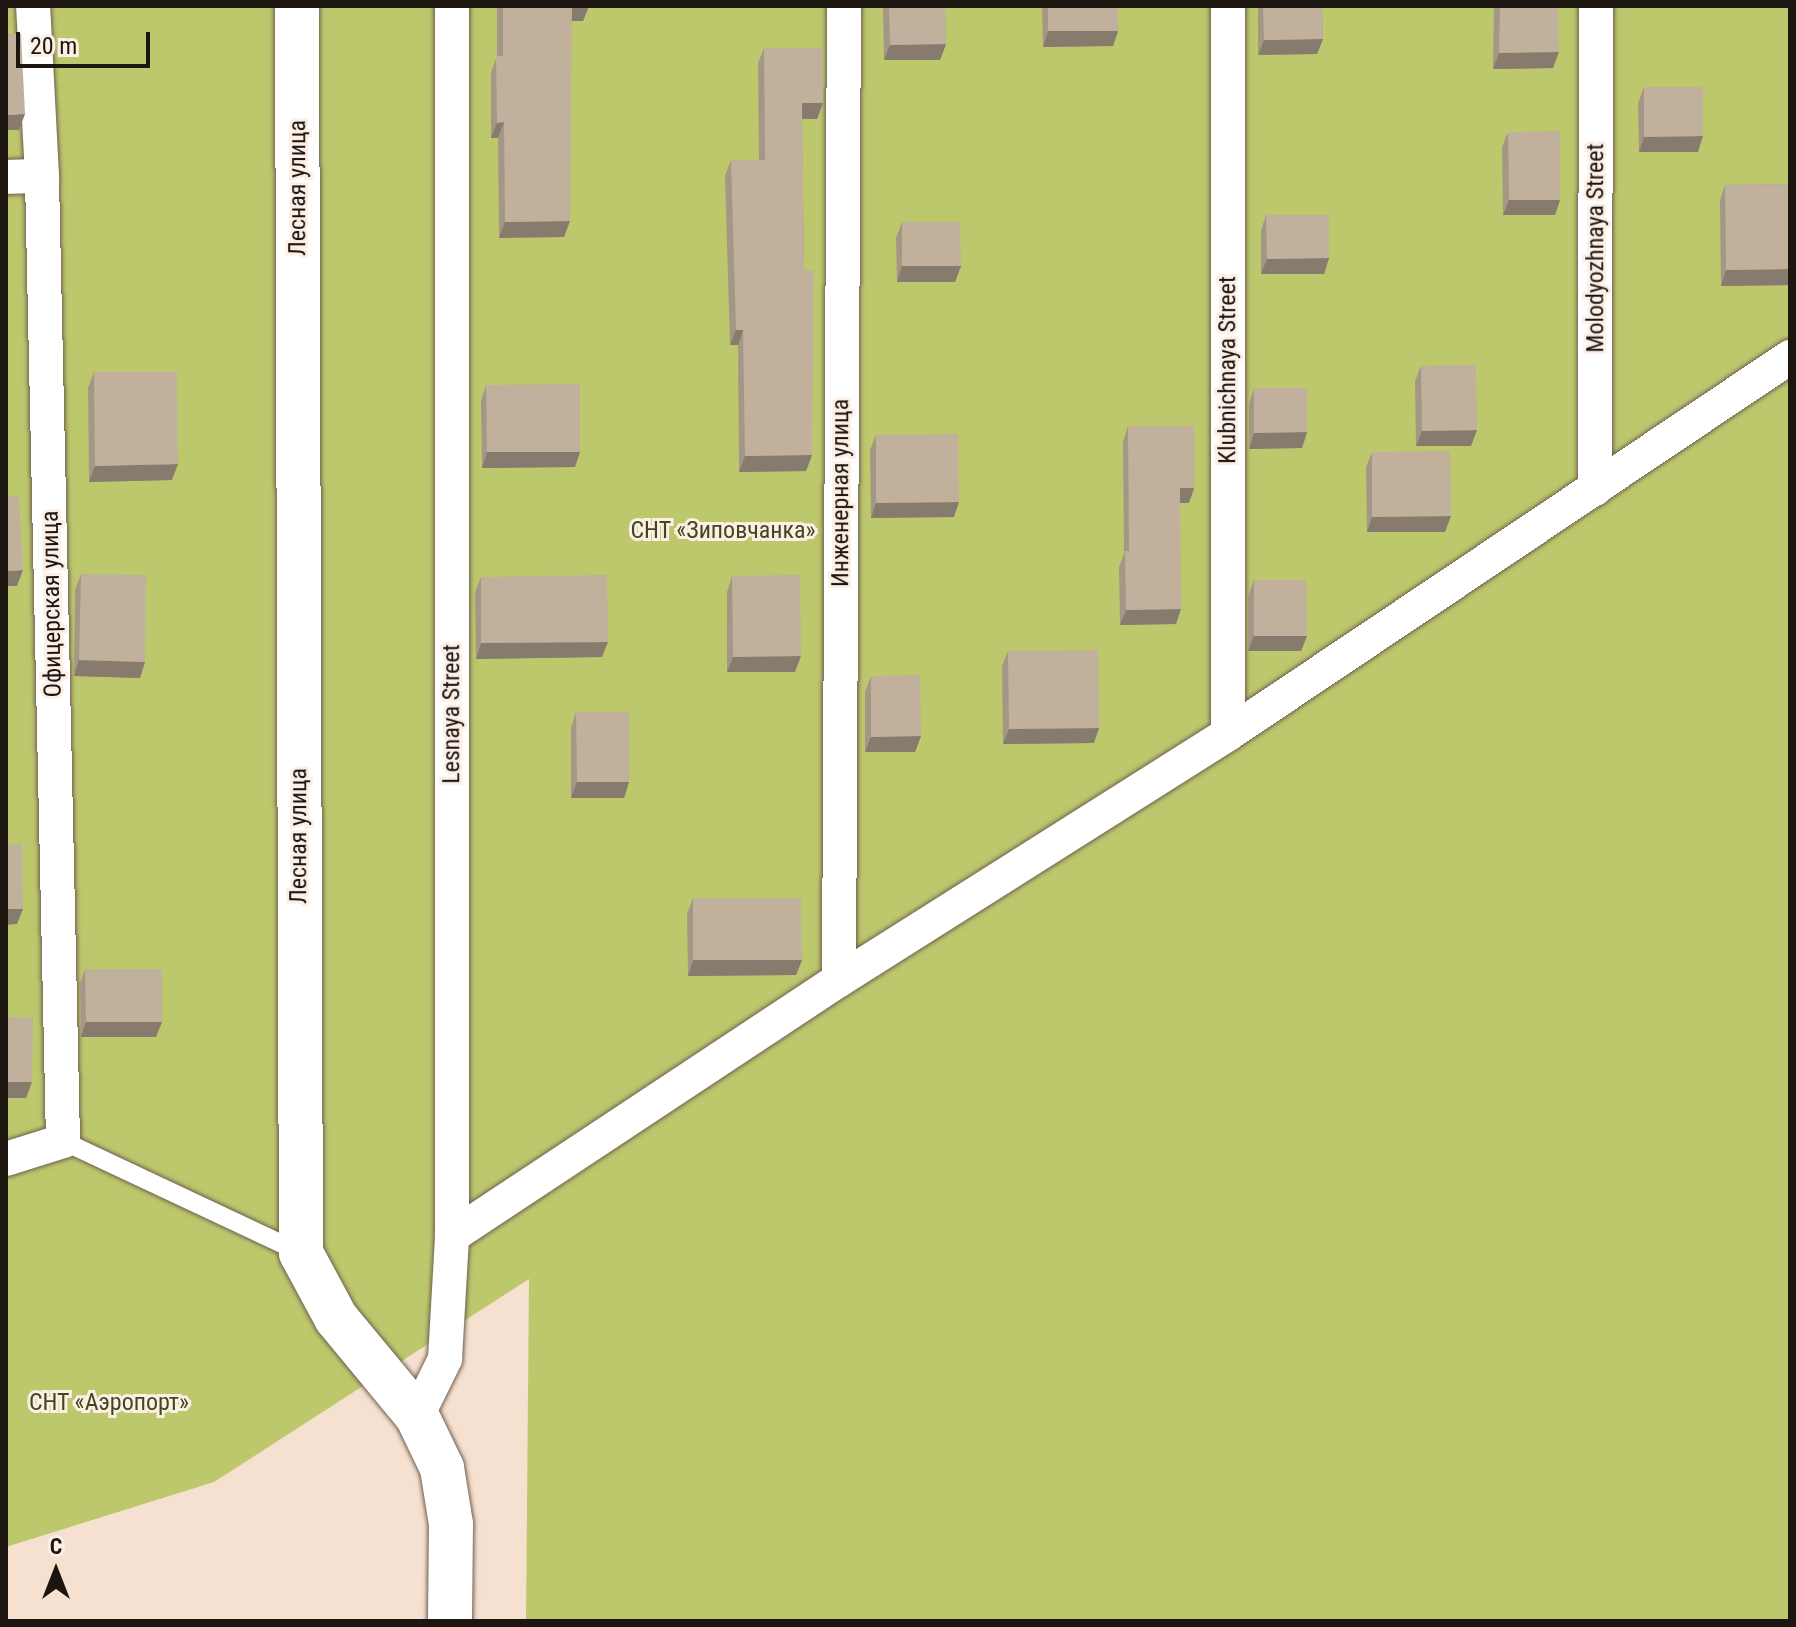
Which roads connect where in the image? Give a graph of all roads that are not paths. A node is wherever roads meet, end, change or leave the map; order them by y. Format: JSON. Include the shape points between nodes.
{"nodes":[{"id":1,"x":33,"y":6,"type":"edge"},
{"id":2,"x":297,"y":6,"type":"edge"},
{"id":3,"x":452,"y":6,"type":"edge"},
{"id":4,"x":844,"y":6,"type":"edge"},
{"id":5,"x":1228,"y":6,"type":"edge"},
{"id":6,"x":1596,"y":6,"type":"edge"},
{"id":7,"x":42,"y":176,"type":"junction"},
{"id":8,"x":6,"y":177,"type":"edge"},
{"id":9,"x":1790,"y":357,"type":"edge"},
{"id":10,"x":1595,"y":489,"type":"junction"},
{"id":11,"x":1228,"y":734,"type":"junction"},
{"id":12,"x":839,"y":980,"type":"junction"},
{"id":13,"x":63,"y":1141,"type":"junction"},
{"id":14,"x":6,"y":1159,"type":"edge"},
{"id":15,"x":452,"y":1236,"type":"junction"},
{"id":16,"x":301,"y":1253,"type":"junction"},
{"id":17,"x":417,"y":1416,"type":"junction"},
{"id":18,"x":450,"y":1621,"type":"edge"}],
"edges":[{"from":1,"to":7,"type":"street","name":"Офицерская улица"},
{"from":2,"to":16,"type":"street","name":"Лесная улица"},
{"from":3,"to":15,"type":"street","name":"Lesnaya Street"},
{"from":4,"to":12,"type":"street","name":"Инженерная улица"},
{"from":5,"to":11,"type":"street","name":"Klubnichnaya Street"},
{"from":6,"to":10,"type":"street","name":"Molodyozhnaya Street"},
{"from":7,"to":8,"type":"street"},
{"from":7,"to":13,"type":"street","name":"Офицерская улица"},
{"from":9,"to":10,"type":"street"},
{"from":10,"to":11,"type":"street"},
{"from":11,"to":12,"type":"street"},
{"from":12,"to":15,"type":"street"},
{"from":13,"to":14,"type":"street"},
{"from":13,"to":16,"type":"lane"},
{"from":15,"to":17,"type":"street","name":"Lesnaya Street","via":[[445,1359]]},
{"from":16,"to":17,"type":"street","name":"Лесная улица","via":[[336,1318]]},
{"from":17,"to":18,"type":"street","name":"Лесная улица","via":[[442,1468],[451,1524]]}]}
